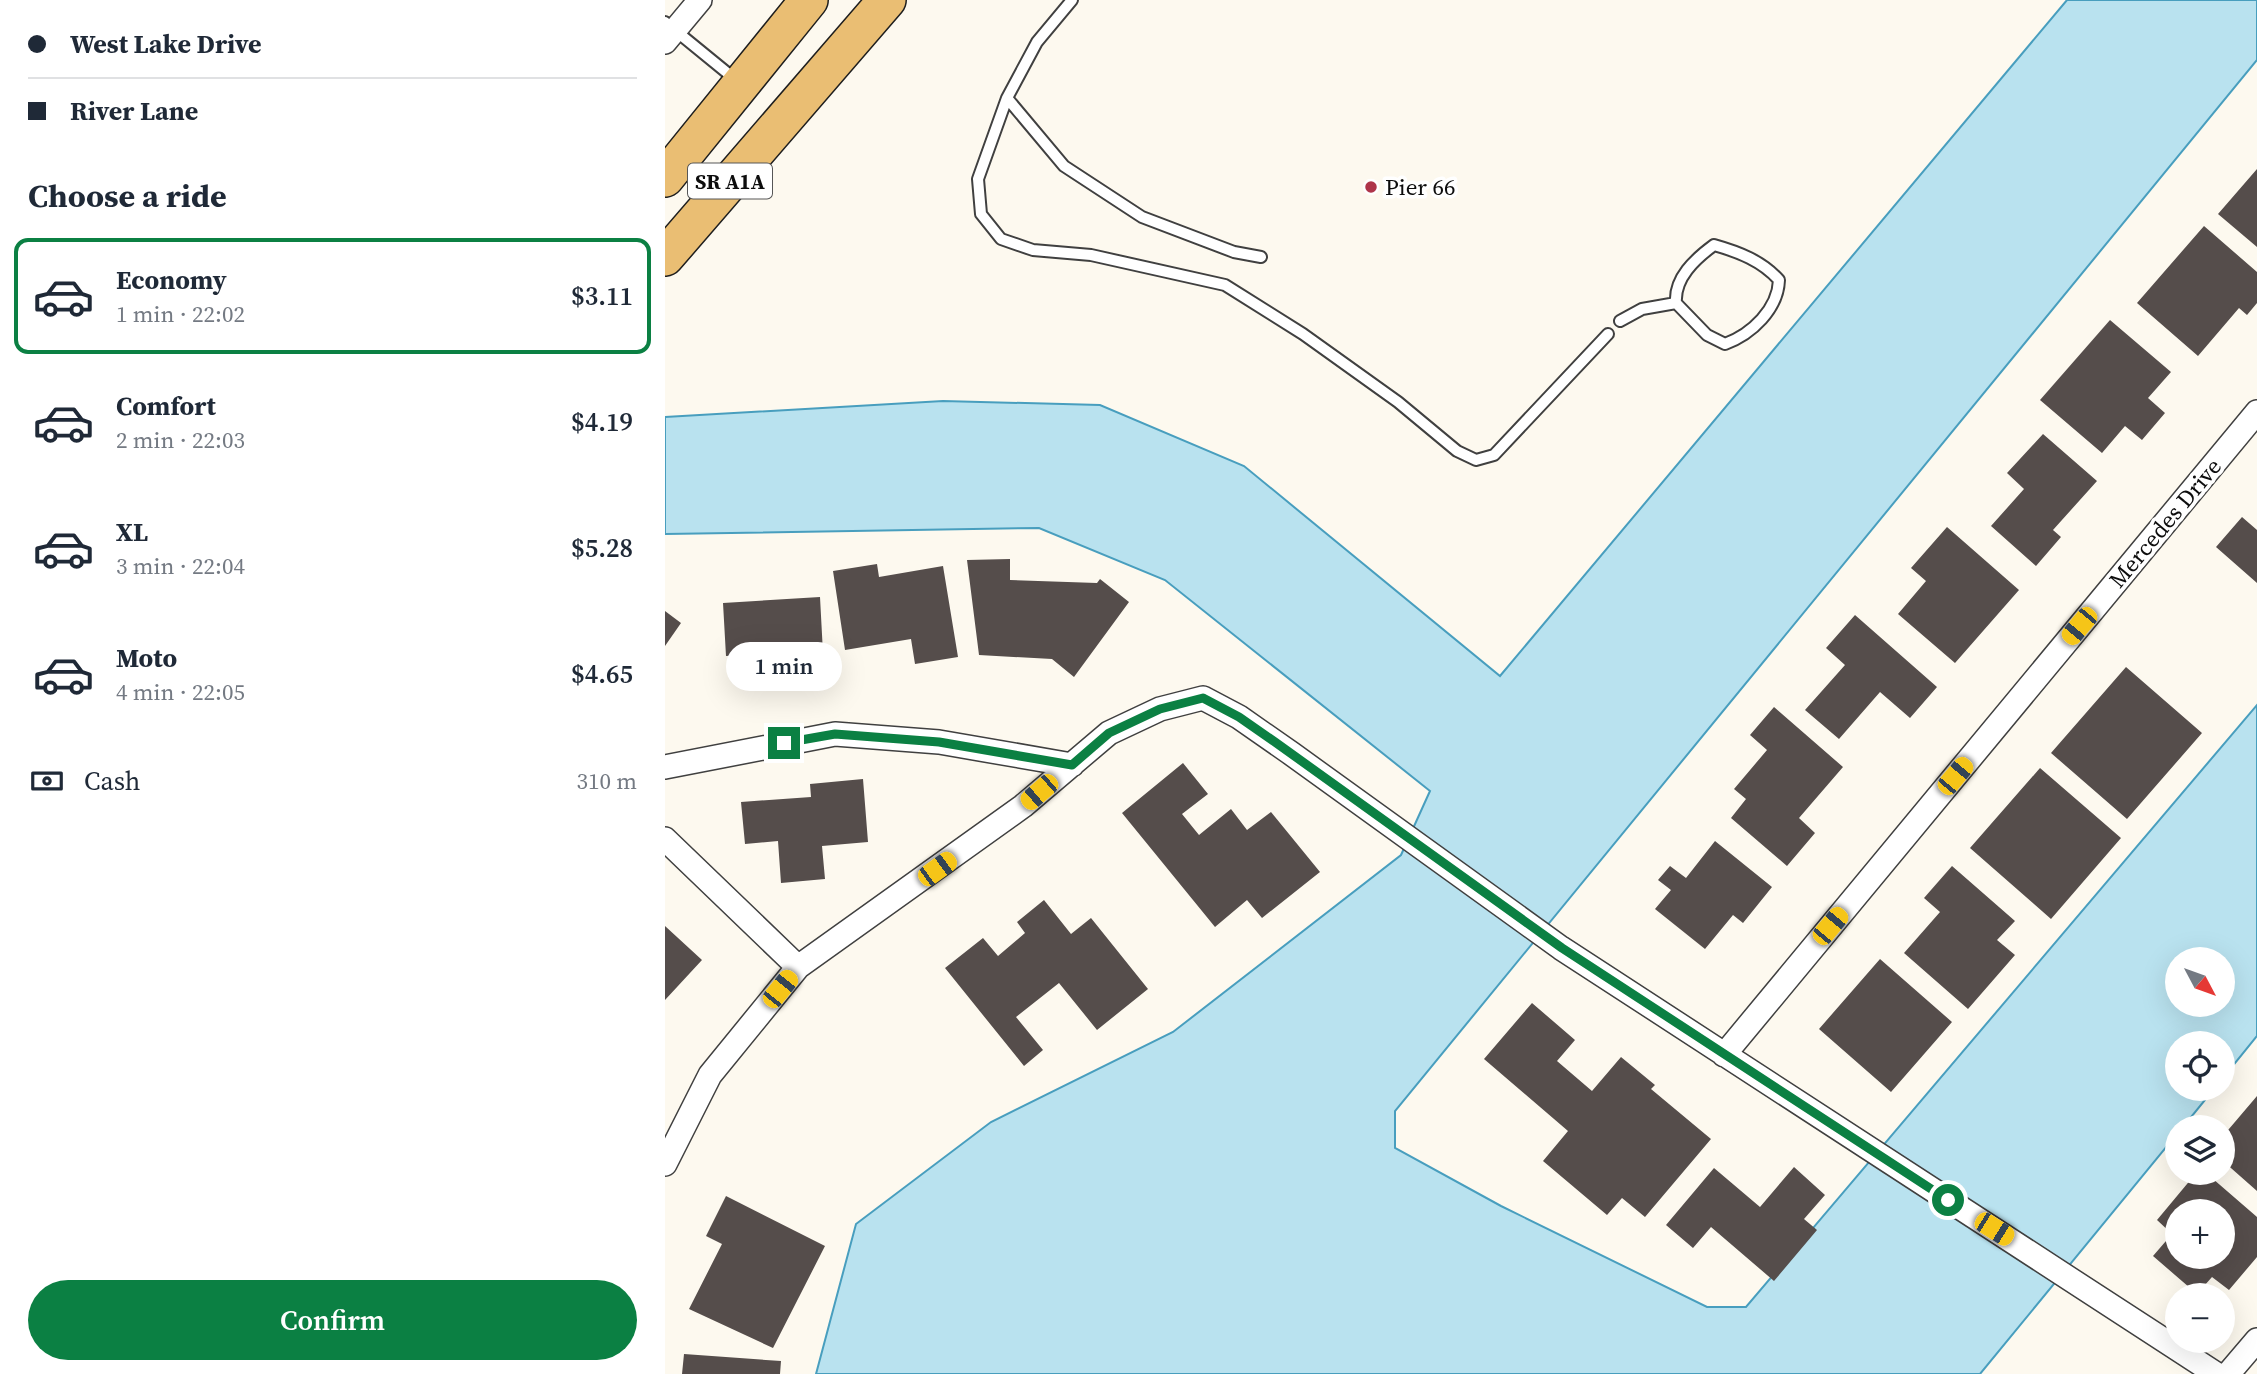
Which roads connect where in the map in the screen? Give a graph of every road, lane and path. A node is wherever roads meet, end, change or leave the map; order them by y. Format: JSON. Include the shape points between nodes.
{"nodes":[{"id":1,"x":700,"y":0,"type":"edge"},
{"id":2,"x":809,"y":0,"type":"edge"},
{"id":3,"x":887,"y":0,"type":"edge"},
{"id":4,"x":1072,"y":0,"type":"edge"},
{"id":5,"x":668,"y":31,"type":"edge"},
{"id":6,"x":741,"y":84,"type":"junction"},
{"id":7,"x":1007,"y":98,"type":"junction"},
{"id":8,"x":665,"y":178,"type":"edge"},
{"id":9,"x":665,"y":257,"type":"edge"},
{"id":10,"x":1261,"y":257,"type":"dead end"},
{"id":11,"x":1676,"y":303,"type":"junction"},
{"id":12,"x":1620,"y":321,"type":"dead end"},
{"id":13,"x":1608,"y":334,"type":"dead end"},
{"id":14,"x":2257,"y":412,"type":"edge"},
{"id":15,"x":1072,"y":765,"type":"junction"},
{"id":16,"x":665,"y":766,"type":"edge"},
{"id":17,"x":665,"y":839,"type":"edge"},
{"id":18,"x":798,"y":967,"type":"junction"},
{"id":19,"x":1724,"y":1055,"type":"junction"},
{"id":20,"x":665,"y":1164,"type":"edge"},
{"id":21,"x":2257,"y":1340,"type":"edge"},
{"id":22,"x":2216,"y":1374,"type":"edge"},
{"id":23,"x":2228,"y":1374,"type":"edge"}],
"edges":[{"from":1,"to":5,"type":"street"},
{"from":2,"to":6,"type":"main road","number":"SR A1A"},
{"from":3,"to":9,"type":"main road","number":"SR A1A"},
{"from":4,"to":7,"type":"lane","via":[[1037,42]]},
{"from":5,"to":6,"type":"lane"},
{"from":6,"to":8,"type":"main road","number":"SR A1A"},
{"from":7,"to":10,"type":"lane","via":[[1064,166],[1142,217],[1234,252]]},
{"from":7,"to":13,"type":"lane","via":[[978,179],[981,214],[1001,239],[1033,250],[1090,255],[1225,285],[1303,334],[1465,456],[1486,460],[1495,455]]},
{"from":11,"to":11,"type":"lane","via":[[1707,335],[1725,344],[1742,337],[1763,317],[1778,297],[1779,280],[1767,267],[1714,245],[1682,278],[1675,289]]},
{"from":11,"to":12,"type":"lane","via":[[1642,309]]},
{"from":14,"to":19,"type":"street","name":"Mercedes Drive"},
{"from":15,"to":16,"type":"street","via":[[939,742],[835,734]]},
{"from":15,"to":18,"type":"street","via":[[1023,806]]},
{"from":15,"to":19,"type":"street","via":[[1109,733],[1160,709],[1203,698],[1239,717],[1562,948]]},
{"from":17,"to":18,"type":"street"},
{"from":18,"to":20,"type":"street","via":[[710,1075]]},
{"from":19,"to":22,"type":"street"},
{"from":21,"to":23,"type":"street"}]}
